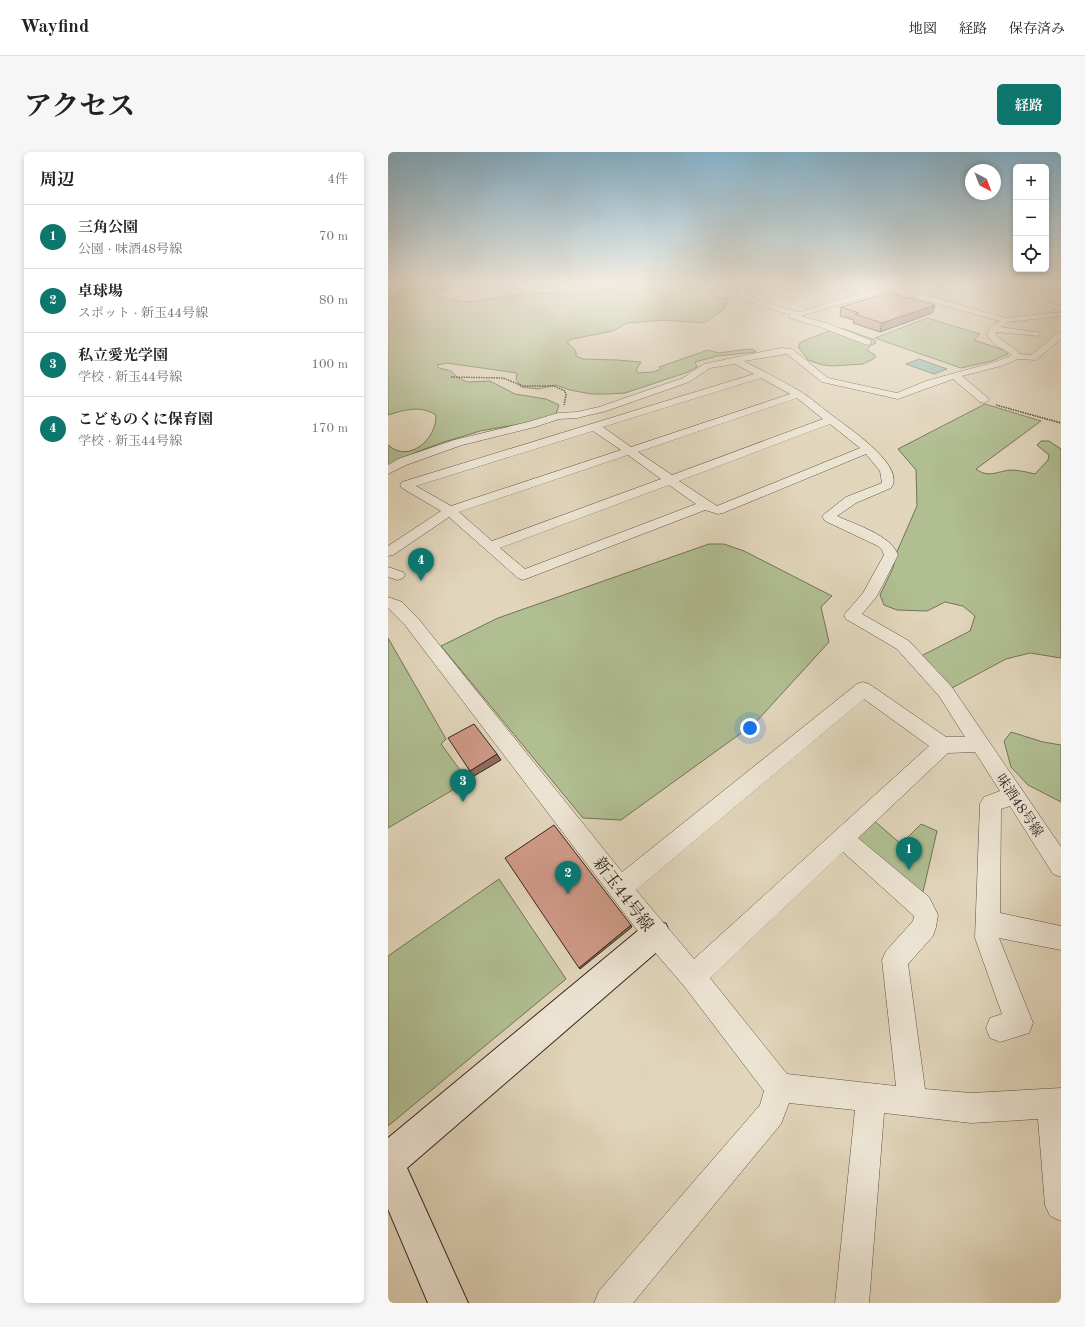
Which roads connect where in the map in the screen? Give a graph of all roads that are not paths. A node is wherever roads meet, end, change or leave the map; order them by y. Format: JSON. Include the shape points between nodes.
{"nodes":[{"id":1,"x":854,"y":337,"type":"edge"},
{"id":2,"x":1058,"y":337,"type":"edge"},
{"id":3,"x":993,"y":339,"type":"joint"},
{"id":4,"x":867,"y":342,"type":"dead end"},
{"id":5,"x":1015,"y":342,"type":"dead end"},
{"id":6,"x":1016,"y":356,"type":"junction"},
{"id":7,"x":739,"y":360,"type":"junction"},
{"id":8,"x":955,"y":374,"type":"junction"},
{"id":9,"x":761,"y":375,"type":"junction"},
{"id":10,"x":797,"y":395,"type":"junction"},
{"id":11,"x":984,"y":400,"type":"road end"},
{"id":12,"x":831,"y":420,"type":"junction"},
{"id":13,"x":595,"y":427,"type":"junction"},
{"id":14,"x":868,"y":449,"type":"junction"},
{"id":15,"x":632,"y":451,"type":"junction"},
{"id":16,"x":388,"y":470,"type":"edge"},
{"id":17,"x":388,"y":476,"type":"edge"},
{"id":18,"x":672,"y":480,"type":"junction"},
{"id":19,"x":406,"y":485,"type":"junction"},
{"id":20,"x":706,"y":505,"type":"junction"},
{"id":21,"x":450,"y":512,"type":"junction"},
{"id":22,"x":490,"y":547,"type":"junction"},
{"id":23,"x":388,"y":552,"type":"edge"},
{"id":24,"x":388,"y":602,"type":"edge"},
{"id":25,"x":979,"y":744,"type":"junction"},
{"id":26,"x":943,"y":746,"type":"junction"},
{"id":27,"x":1015,"y":796,"type":"junction"},
{"id":28,"x":842,"y":838,"type":"junction"},
{"id":29,"x":1061,"y":866,"type":"edge"},
{"id":30,"x":620,"y":888,"type":"junction"},
{"id":31,"x":987,"y":923,"type":"junction"},
{"id":32,"x":656,"y":934,"type":"junction"},
{"id":33,"x":1061,"y":938,"type":"edge"},
{"id":34,"x":693,"y":977,"type":"junction"},
{"id":35,"x":1000,"y":1028,"type":"dead end"},
{"id":36,"x":780,"y":1088,"type":"junction"},
{"id":37,"x":872,"y":1097,"type":"junction"},
{"id":38,"x":912,"y":1102,"type":"junction"},
{"id":39,"x":1056,"y":1103,"type":"edge"},
{"id":40,"x":388,"y":1161,"type":"edge"},
{"id":41,"x":388,"y":1166,"type":"edge"},
{"id":42,"x":1061,"y":1206,"type":"edge"},
{"id":43,"x":448,"y":1303,"type":"edge"},
{"id":44,"x":611,"y":1303,"type":"edge"},
{"id":45,"x":852,"y":1303,"type":"edge"}],
"edges":[{"from":1,"to":4,"type":"street"},
{"from":2,"to":6,"type":"street","via":[[1033,358]]},
{"from":3,"to":5,"type":"street"},
{"from":3,"to":6,"type":"street"},
{"from":6,"to":8,"type":"street","via":[[990,366]]},
{"from":7,"to":8,"type":"street","via":[[789,351],[825,380],[892,395],[904,394]]},
{"from":7,"to":9,"type":"street"},
{"from":7,"to":16,"type":"street","via":[[707,366],[686,380],[602,409],[577,415],[564,415],[458,442],[402,462]]},
{"from":8,"to":11,"type":"street"},
{"from":9,"to":10,"type":"street"},
{"from":9,"to":13,"type":"street"},
{"from":10,"to":12,"type":"street"},
{"from":10,"to":15,"type":"street"},
{"from":12,"to":14,"type":"street"},
{"from":12,"to":18,"type":"street"},
{"from":13,"to":15,"type":"street"},
{"from":13,"to":19,"type":"street"},
{"from":14,"to":20,"type":"street","via":[[718,510]]},
{"from":14,"to":25,"type":"street","name":"味酒48号線","via":[[886,471],[887,485],[851,500],[829,516],[884,543],[891,555],[869,596],[852,615],[903,645],[944,691]]},
{"from":15,"to":18,"type":"street"},
{"from":15,"to":21,"type":"street"},
{"from":17,"to":19,"type":"street"},
{"from":18,"to":20,"type":"street"},
{"from":18,"to":22,"type":"street"},
{"from":19,"to":21,"type":"street"},
{"from":20,"to":22,"type":"street","via":[[523,575]]},
{"from":21,"to":22,"type":"street"},
{"from":21,"to":23,"type":"street"},
{"from":24,"to":30,"type":"street","name":"新玉44号線","via":[[396,606],[411,621]]},
{"from":25,"to":26,"type":"street"},
{"from":25,"to":27,"type":"street","name":"味酒48号線"},
{"from":26,"to":28,"type":"street"},
{"from":26,"to":30,"type":"street","via":[[863,689]]},
{"from":27,"to":29,"type":"street","name":"味酒48号線"},
{"from":27,"to":31,"type":"street","via":[[991,804]]},
{"from":28,"to":34,"type":"street"},
{"from":28,"to":38,"type":"street","via":[[921,905],[926,915],[924,927],[895,960]]},
{"from":30,"to":32,"type":"street","name":"新玉44号線"},
{"from":31,"to":33,"type":"street"},
{"from":31,"to":35,"type":"street","via":[[987,938],[1019,1023]]},
{"from":32,"to":34,"type":"street"},
{"from":32,"to":40,"type":"street","name":"新玉44号線"},
{"from":34,"to":36,"type":"street"},
{"from":36,"to":37,"type":"street"},
{"from":36,"to":44,"type":"street","via":[[771,1114]]},
{"from":37,"to":38,"type":"street"},
{"from":37,"to":45,"type":"street"},
{"from":38,"to":39,"type":"street","via":[[971,1108]]},
{"from":39,"to":42,"type":"street"},
{"from":41,"to":43,"type":"street"}]}
